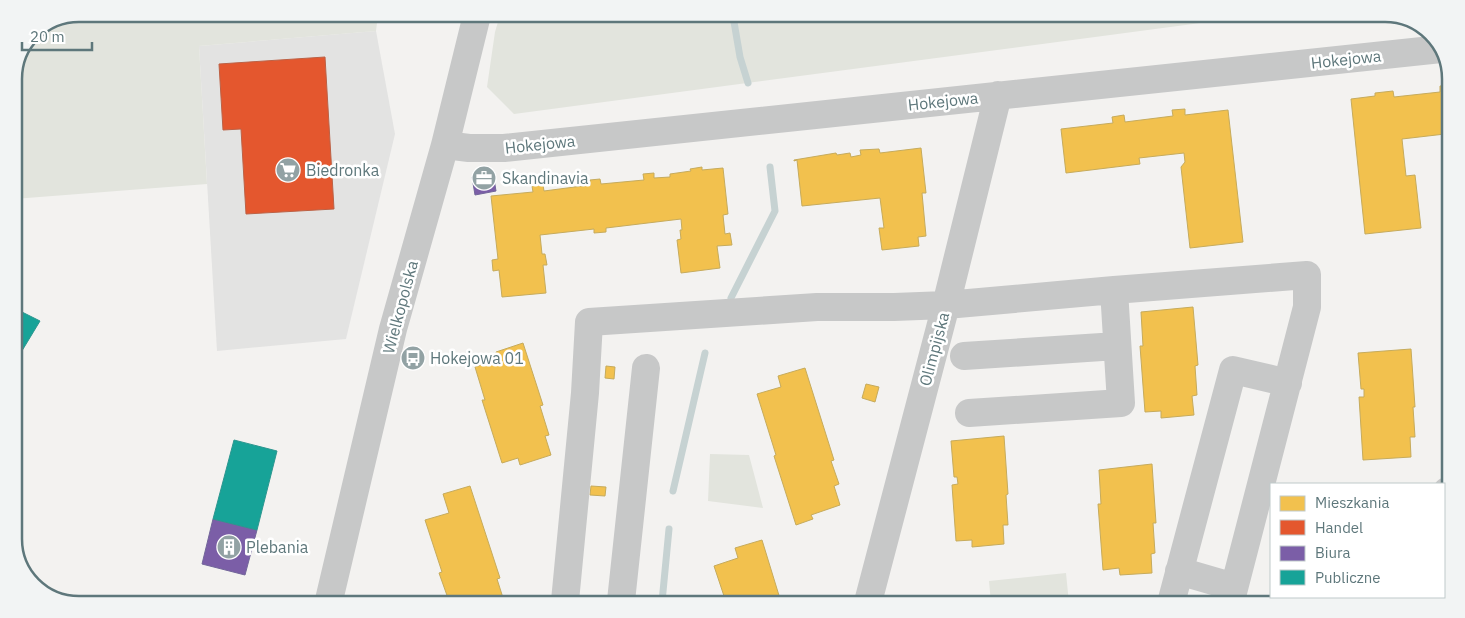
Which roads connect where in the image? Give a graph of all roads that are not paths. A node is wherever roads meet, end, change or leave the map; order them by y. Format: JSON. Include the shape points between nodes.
{"nodes":[{"id":1,"x":476,"y":22,"type":"edge"},
{"id":2,"x":1434,"y":50,"type":"edge"},
{"id":3,"x":998,"y":95,"type":"junction"},
{"id":4,"x":445,"y":145,"type":"junction"},
{"id":5,"x":1114,"y":290,"type":"junction"},
{"id":6,"x":946,"y":305,"type":"junction"},
{"id":7,"x":1117,"y":346,"type":"junction"},
{"id":8,"x":964,"y":356,"type":"dead end"},
{"id":9,"x":646,"y":368,"type":"dead end"},
{"id":10,"x":1288,"y":384,"type":"junction"},
{"id":11,"x":969,"y":413,"type":"dead end"},
{"id":12,"x":1179,"y":572,"type":"junction"},
{"id":13,"x":1232,"y":595,"type":"edge"},
{"id":14,"x":330,"y":596,"type":"edge"},
{"id":15,"x":565,"y":596,"type":"edge"},
{"id":16,"x":622,"y":596,"type":"edge"},
{"id":17,"x":870,"y":596,"type":"edge"},
{"id":18,"x":1173,"y":596,"type":"edge"}],
"edges":[{"from":1,"to":4,"type":"street","name":"Wielkopolska"},
{"from":2,"to":3,"type":"street","name":"Hokejowa"},
{"from":3,"to":4,"type":"street","name":"Hokejowa","via":[[504,148]]},
{"from":3,"to":6,"type":"street","name":"Olimpijska"},
{"from":4,"to":14,"type":"street","name":"Wielkopolska","via":[[393,329]]},
{"from":5,"to":6,"type":"street"},
{"from":5,"to":7,"type":"street"},
{"from":5,"to":10,"type":"street","via":[[1307,275],[1307,307]]},
{"from":6,"to":15,"type":"street","via":[[817,307],[589,322]]},
{"from":6,"to":17,"type":"street","name":"Olimpijska"},
{"from":7,"to":8,"type":"street"},
{"from":7,"to":11,"type":"street","via":[[1122,403]]},
{"from":9,"to":16,"type":"street"},
{"from":10,"to":12,"type":"street","via":[[1233,370]]},
{"from":10,"to":13,"type":"street"},
{"from":12,"to":13,"type":"street"},
{"from":12,"to":18,"type":"street"}]}
